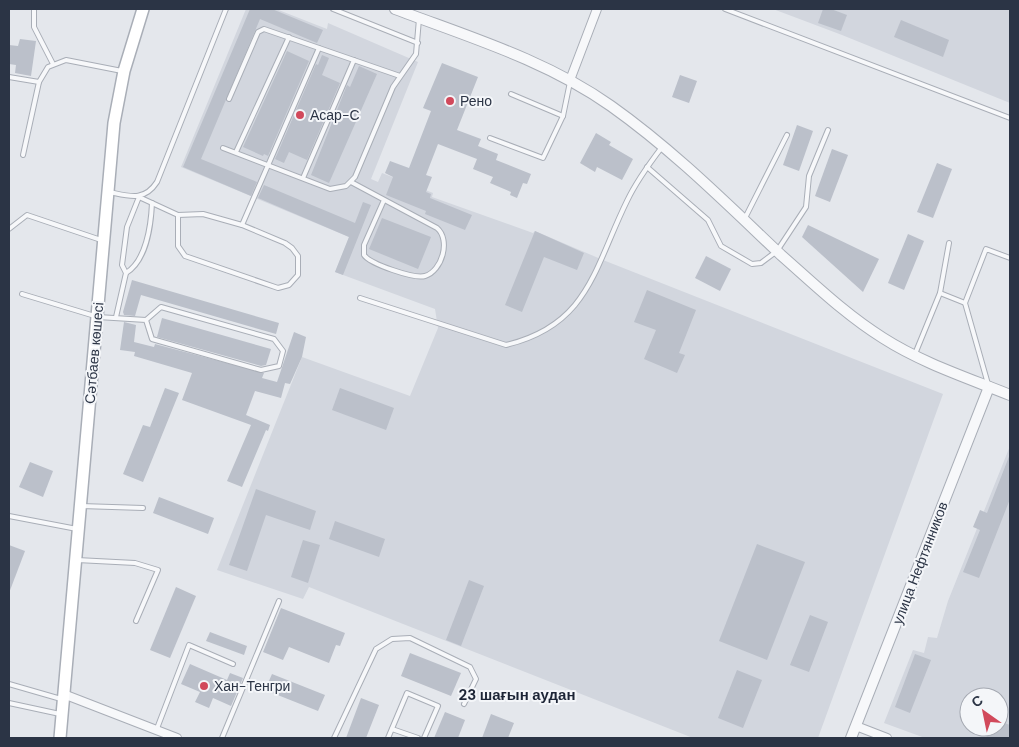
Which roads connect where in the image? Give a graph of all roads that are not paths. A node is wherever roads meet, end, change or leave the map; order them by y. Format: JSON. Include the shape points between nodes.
{"nodes":[{"id":1,"x":34,"y":9,"type":"edge"},
{"id":2,"x":143,"y":9,"type":"edge"},
{"id":3,"x":226,"y":9,"type":"edge"},
{"id":4,"x":333,"y":9,"type":"edge"},
{"id":5,"x":396,"y":9,"type":"edge"},
{"id":6,"x":597,"y":9,"type":"edge"},
{"id":7,"x":727,"y":9,"type":"edge"},
{"id":8,"x":419,"y":18,"type":"junction"},
{"id":9,"x":289,"y":37,"type":"junction"},
{"id":10,"x":418,"y":43,"type":"junction"},
{"id":11,"x":319,"y":48,"type":"junction"},
{"id":12,"x":354,"y":60,"type":"junction"},
{"id":13,"x":53,"y":64,"type":"junction"},
{"id":14,"x":124,"y":71,"type":"junction"},
{"id":15,"x":400,"y":76,"type":"junction"},
{"id":16,"x":9,"y":77,"type":"edge"},
{"id":17,"x":570,"y":80,"type":"junction"},
{"id":18,"x":39,"y":82,"type":"junction"},
{"id":19,"x":511,"y":94,"type":"dead end"},
{"id":20,"x":229,"y":100,"type":"dead end"},
{"id":21,"x":563,"y":116,"type":"junction"},
{"id":22,"x":1010,"y":118,"type":"edge"},
{"id":23,"x":828,"y":130,"type":"dead end"},
{"id":24,"x":787,"y":135,"type":"dead end"},
{"id":25,"x":490,"y":138,"type":"dead end"},
{"id":26,"x":663,"y":145,"type":"junction"},
{"id":27,"x":223,"y":148,"type":"dead end"},
{"id":28,"x":236,"y":152,"type":"junction"},
{"id":29,"x":23,"y":155,"type":"dead end"},
{"id":30,"x":269,"y":164,"type":"junction"},
{"id":31,"x":647,"y":167,"type":"junction"},
{"id":32,"x":303,"y":178,"type":"junction"},
{"id":33,"x":351,"y":182,"type":"junction"},
{"id":34,"x":107,"y":191,"type":"junction"},
{"id":35,"x":139,"y":198,"type":"junction"},
{"id":36,"x":384,"y":200,"type":"junction"},
{"id":37,"x":152,"y":203,"type":"junction"},
{"id":38,"x":178,"y":215,"type":"junction"},
{"id":39,"x":744,"y":220,"type":"junction"},
{"id":40,"x":242,"y":224,"type":"junction"},
{"id":41,"x":9,"y":230,"type":"edge"},
{"id":42,"x":104,"y":241,"type":"junction"},
{"id":43,"x":949,"y":243,"type":"dead end"},
{"id":44,"x":777,"y":251,"type":"junction"},
{"id":45,"x":1010,"y":258,"type":"edge"},
{"id":46,"x":126,"y":273,"type":"junction"},
{"id":47,"x":940,"y":293,"type":"junction"},
{"id":48,"x":22,"y":294,"type":"dead end"},
{"id":49,"x":360,"y":298,"type":"dead end"},
{"id":50,"x":965,"y":303,"type":"junction"},
{"id":51,"x":98,"y":316,"type":"junction"},
{"id":52,"x":116,"y":317,"type":"junction"},
{"id":53,"x":146,"y":320,"type":"junction"},
{"id":54,"x":915,"y":356,"type":"junction"},
{"id":55,"x":988,"y":387,"type":"junction"},
{"id":56,"x":1010,"y":395,"type":"edge"},
{"id":57,"x":81,"y":506,"type":"junction"},
{"id":58,"x":143,"y":508,"type":"dead end"},
{"id":59,"x":9,"y":516,"type":"edge"},
{"id":60,"x":79,"y":530,"type":"junction"},
{"id":61,"x":77,"y":560,"type":"junction"},
{"id":62,"x":279,"y":600,"type":"dead end"},
{"id":63,"x":136,"y":621,"type":"dead end"},
{"id":64,"x":233,"y":664,"type":"dead end"},
{"id":65,"x":9,"y":684,"type":"edge"},
{"id":66,"x":65,"y":698,"type":"junction"},
{"id":67,"x":9,"y":703,"type":"edge"},
{"id":68,"x":464,"y":704,"type":"dead end"},
{"id":69,"x":62,"y":714,"type":"junction"},
{"id":70,"x":856,"y":726,"type":"junction"},
{"id":71,"x":392,"y":729,"type":"junction"},
{"id":72,"x":156,"y":730,"type":"junction"},
{"id":73,"x":60,"y":738,"type":"edge"},
{"id":74,"x":177,"y":738,"type":"edge"},
{"id":75,"x":222,"y":738,"type":"edge"},
{"id":76,"x":334,"y":738,"type":"edge"},
{"id":77,"x":388,"y":738,"type":"edge"},
{"id":78,"x":418,"y":738,"type":"edge"},
{"id":79,"x":424,"y":738,"type":"edge"},
{"id":80,"x":852,"y":738,"type":"edge"},
{"id":81,"x":887,"y":738,"type":"edge"}],
"edges":[{"from":1,"to":13,"type":"lane","via":[[34,26]]},
{"from":2,"to":14,"type":"main road","name":"Сәтбаев көшесі"},
{"from":3,"to":35,"type":"lane","via":[[157,182]]},
{"from":4,"to":10,"type":"lane"},
{"from":5,"to":8,"type":"street"},
{"from":6,"to":17,"type":"street"},
{"from":7,"to":22,"type":"lane"},
{"from":8,"to":10,"type":"lane"},
{"from":8,"to":17,"type":"street","via":[[547,67]]},
{"from":9,"to":11,"type":"lane"},
{"from":9,"to":20,"type":"lane","via":[[264,29],[258,32]]},
{"from":9,"to":28,"type":"lane"},
{"from":10,"to":15,"type":"lane","via":[[413,60]]},
{"from":11,"to":12,"type":"lane"},
{"from":11,"to":30,"type":"lane"},
{"from":12,"to":15,"type":"lane"},
{"from":12,"to":32,"type":"lane"},
{"from":13,"to":14,"type":"lane","via":[[66,60]]},
{"from":13,"to":18,"type":"lane","via":[[45,70]]},
{"from":14,"to":34,"type":"main road","name":"Сәтбаев көшесі","via":[[114,123]]},
{"from":15,"to":33,"type":"lane"},
{"from":16,"to":18,"type":"lane"},
{"from":17,"to":21,"type":"lane"},
{"from":17,"to":26,"type":"street"},
{"from":18,"to":29,"type":"lane"},
{"from":19,"to":21,"type":"lane"},
{"from":21,"to":25,"type":"lane","via":[[543,158]]},
{"from":23,"to":44,"type":"lane","via":[[809,176],[806,207]]},
{"from":24,"to":39,"type":"lane"},
{"from":26,"to":31,"type":"lane"},
{"from":26,"to":39,"type":"street"},
{"from":27,"to":28,"type":"lane"},
{"from":28,"to":30,"type":"lane"},
{"from":30,"to":32,"type":"lane"},
{"from":30,"to":40,"type":"lane"},
{"from":31,"to":44,"type":"lane","via":[[708,220],[721,246],[752,264],[760,263]]},
{"from":31,"to":49,"type":"lane","via":[[627,201],[580,301],[552,327],[528,340],[506,345]]},
{"from":32,"to":33,"type":"lane","via":[[330,189],[340,189]]},
{"from":33,"to":36,"type":"lane"},
{"from":34,"to":35,"type":"lane"},
{"from":34,"to":42,"type":"main road","name":"Сәтбаев көшесі"},
{"from":35,"to":37,"type":"lane"},
{"from":35,"to":46,"type":"lane","via":[[128,227],[122,265]]},
{"from":36,"to":36,"type":"lane","via":[[437,228],[443,235],[445,248],[434,271],[428,275],[414,276],[370,262],[364,255],[364,245]]},
{"from":37,"to":38,"type":"lane"},
{"from":37,"to":46,"type":"lane","via":[[145,245],[134,268]]},
{"from":38,"to":40,"type":"lane","via":[[203,214]]},
{"from":38,"to":40,"type":"lane","via":[[178,246],[185,256],[278,288],[289,286],[298,275],[299,265],[298,256],[292,248]]},
{"from":39,"to":44,"type":"street"},
{"from":41,"to":42,"type":"lane","via":[[27,215]]},
{"from":42,"to":51,"type":"main road","name":"Сәтбаев көшесі"},
{"from":43,"to":47,"type":"lane"},
{"from":44,"to":54,"type":"street","via":[[853,318]]},
{"from":45,"to":50,"type":"lane","via":[[986,249]]},
{"from":46,"to":52,"type":"lane"},
{"from":47,"to":50,"type":"lane"},
{"from":47,"to":54,"type":"lane"},
{"from":48,"to":51,"type":"lane"},
{"from":50,"to":55,"type":"lane"},
{"from":51,"to":52,"type":"lane"},
{"from":51,"to":57,"type":"main road","name":"Сәтбаев көшесі"},
{"from":52,"to":53,"type":"lane"},
{"from":53,"to":53,"type":"lane","via":[[161,307],[274,339],[283,351],[279,366],[261,370],[152,339]]},
{"from":54,"to":55,"type":"street"},
{"from":55,"to":56,"type":"street"},
{"from":55,"to":70,"type":"street","name":"улица Нефтянников"},
{"from":57,"to":58,"type":"lane"},
{"from":57,"to":60,"type":"main road","name":"Сәтбаев көшесі"},
{"from":59,"to":60,"type":"lane"},
{"from":60,"to":61,"type":"main road","name":"Сәтбаев көшесі"},
{"from":61,"to":63,"type":"lane","via":[[136,562],[158,570]]},
{"from":61,"to":66,"type":"main road","name":"Сәтбаев көшесі"},
{"from":62,"to":75,"type":"lane"},
{"from":64,"to":72,"type":"lane","via":[[189,645]]},
{"from":65,"to":66,"type":"lane"},
{"from":66,"to":69,"type":"main road","name":"Сәтбаев көшесі"},
{"from":66,"to":72,"type":"street"},
{"from":67,"to":69,"type":"lane"},
{"from":68,"to":76,"type":"lane","via":[[476,679],[470,667],[410,638],[392,639],[376,650]]},
{"from":69,"to":73,"type":"main road","name":"Сәтбаев көшесі"},
{"from":70,"to":80,"type":"street","name":"улица Нефтянников"},
{"from":70,"to":81,"type":"street"},
{"from":71,"to":77,"type":"lane"},
{"from":71,"to":78,"type":"lane"},
{"from":71,"to":79,"type":"lane","via":[[407,693],[438,706]]},
{"from":72,"to":74,"type":"street"}]}
